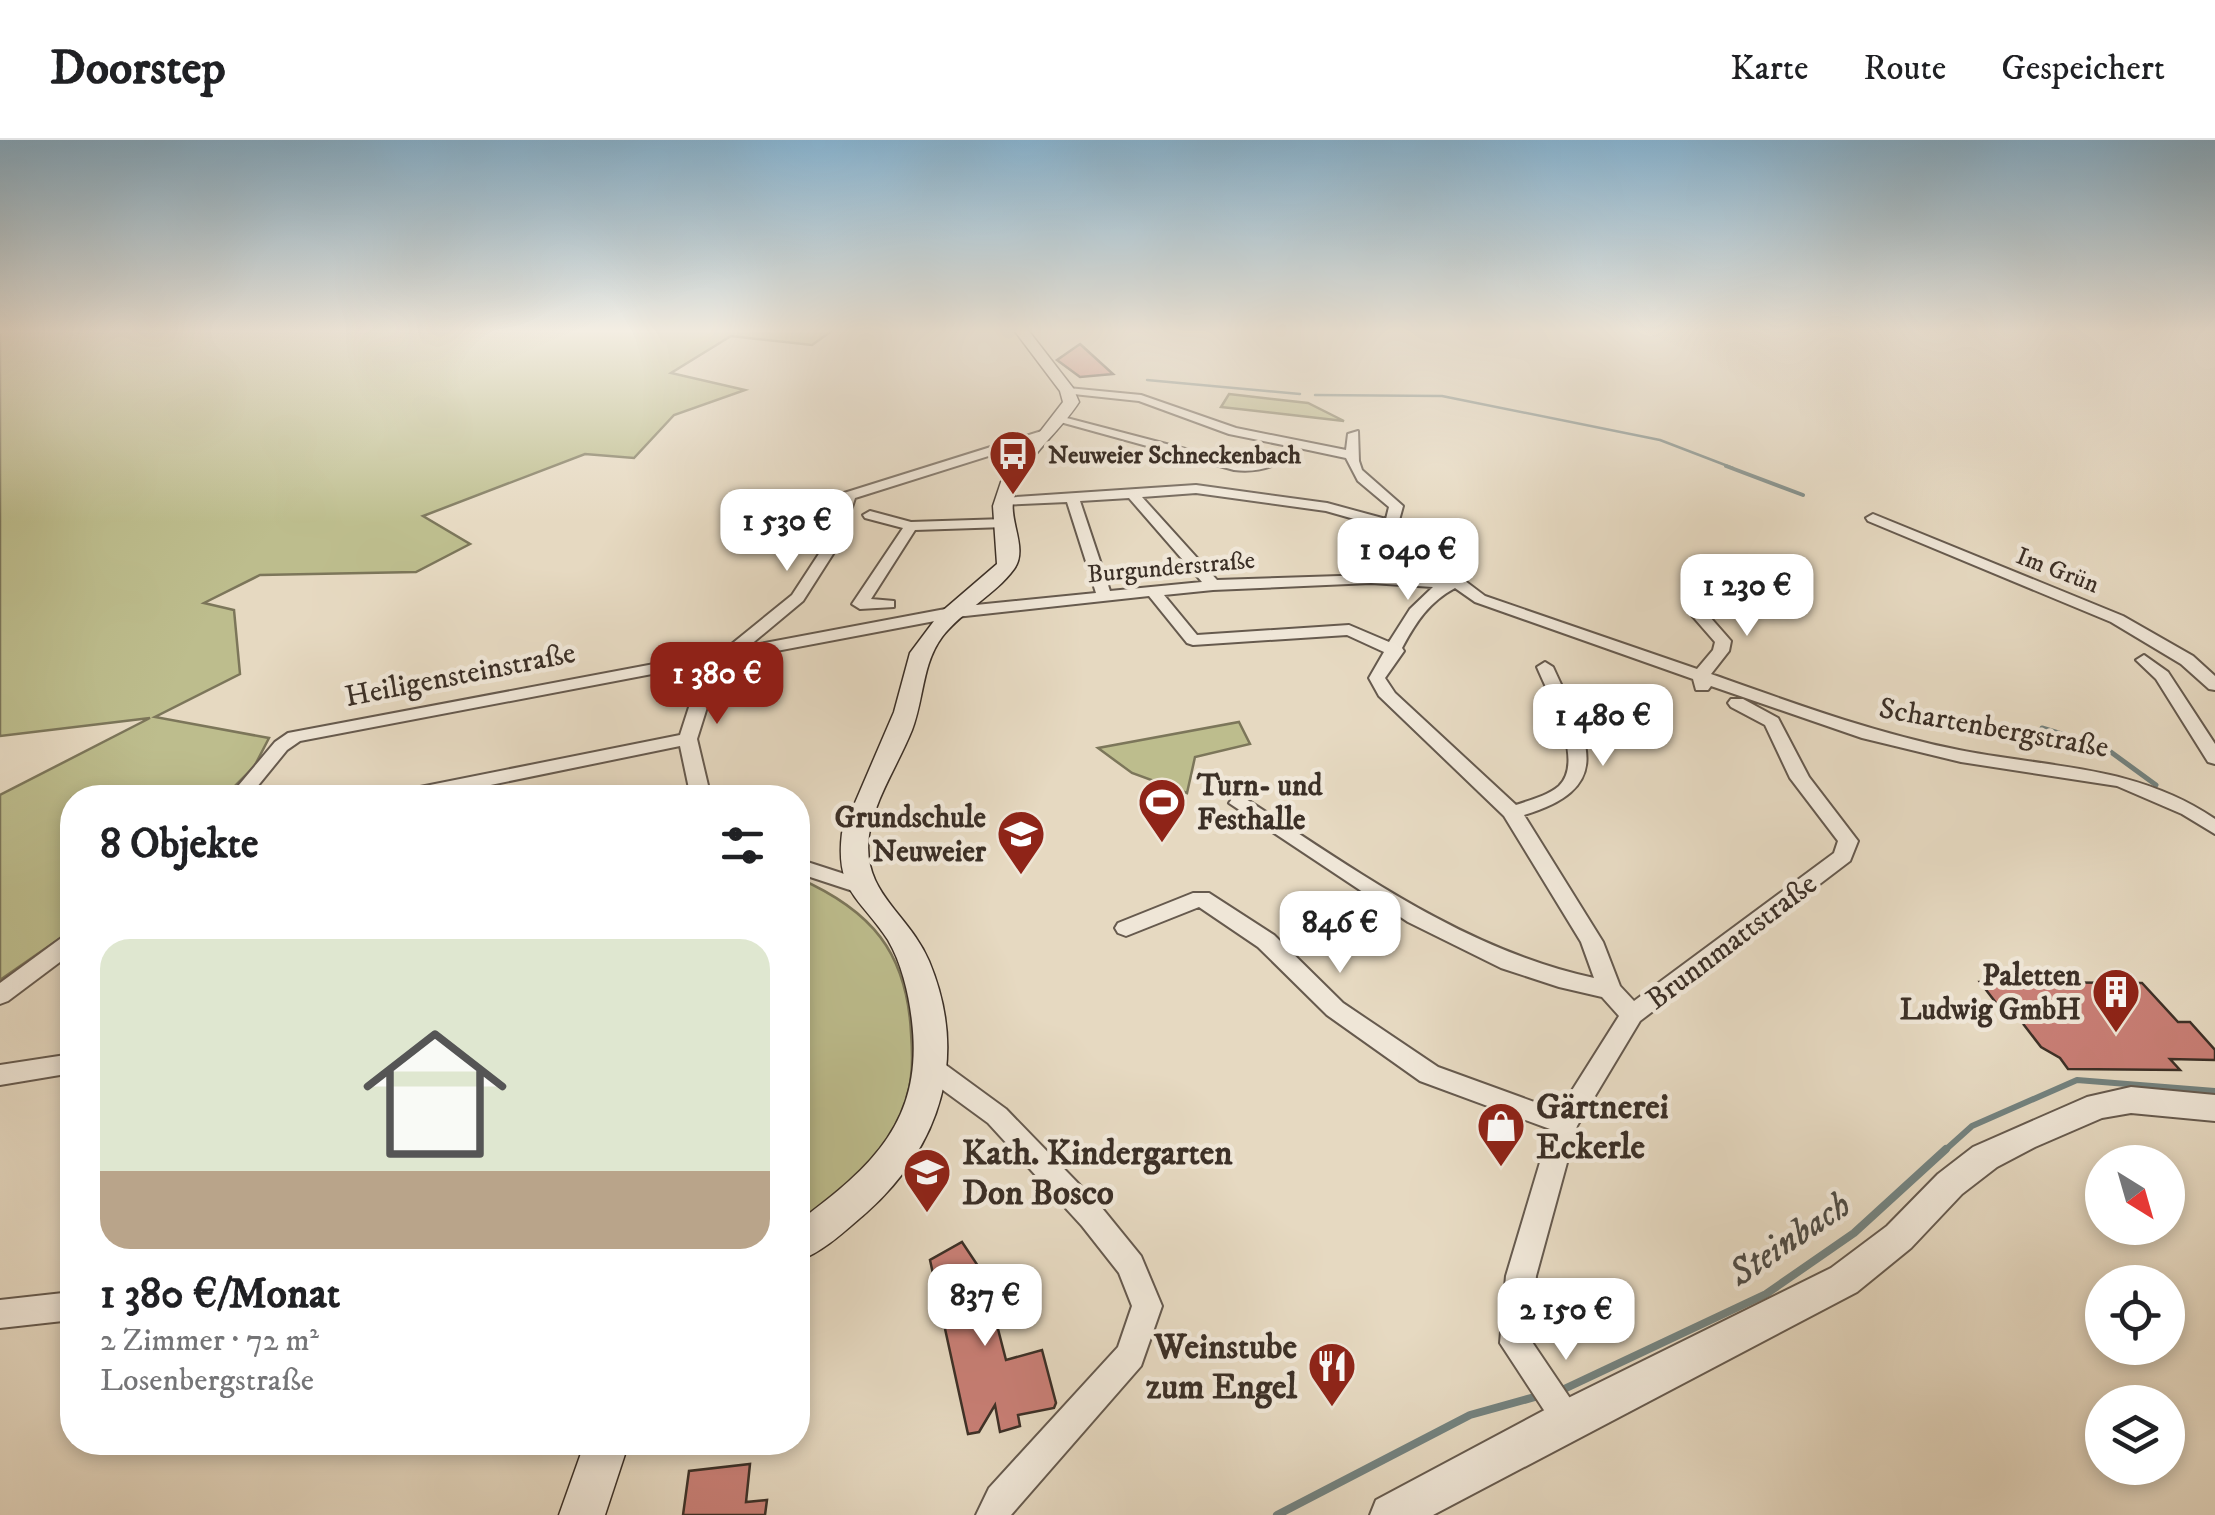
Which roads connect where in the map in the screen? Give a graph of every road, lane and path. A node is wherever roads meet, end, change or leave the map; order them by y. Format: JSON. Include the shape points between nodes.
{"nodes":[{"id":1,"x":1069,"y":394,"type":"edge"},
{"id":2,"x":1101,"y":394,"type":"edge"},
{"id":3,"x":1052,"y":427,"type":"junction"},
{"id":4,"x":1354,"y":434,"type":"dead end"},
{"id":5,"x":1294,"y":447,"type":"junction"},
{"id":6,"x":1352,"y":455,"type":"junction"},
{"id":7,"x":1130,"y":490,"type":"junction"},
{"id":8,"x":1072,"y":495,"type":"junction"},
{"id":9,"x":1004,"y":513,"type":"junction"},
{"id":10,"x":870,"y":515,"type":"dead end"},
{"id":11,"x":1873,"y":518,"type":"dead end"},
{"id":12,"x":1391,"y":525,"type":"junction"},
{"id":13,"x":911,"y":526,"type":"junction"},
{"id":14,"x":1454,"y":584,"type":"junction"},
{"id":15,"x":1213,"y":585,"type":"junction"},
{"id":16,"x":1153,"y":592,"type":"junction"},
{"id":17,"x":1104,"y":595,"type":"junction"},
{"id":18,"x":888,"y":604,"type":"dead end"},
{"id":19,"x":1696,"y":611,"type":"dead end"},
{"id":20,"x":956,"y":612,"type":"junction"},
{"id":21,"x":1396,"y":651,"type":"junction"},
{"id":22,"x":728,"y":655,"type":"junction"},
{"id":23,"x":2144,"y":660,"type":"dead end"},
{"id":24,"x":1545,"y":667,"type":"dead end"},
{"id":25,"x":1701,"y":675,"type":"junction"},
{"id":26,"x":2215,"y":685,"type":"edge"},
{"id":27,"x":688,"y":739,"type":"junction"},
{"id":28,"x":2215,"y":758,"type":"edge"},
{"id":29,"x":249,"y":785,"type":"edge"},
{"id":30,"x":460,"y":785,"type":"edge"},
{"id":31,"x":698,"y":785,"type":"edge"},
{"id":32,"x":1239,"y":802,"type":"dead end"},
{"id":33,"x":2189,"y":810,"type":"junction"},
{"id":34,"x":1512,"y":812,"type":"junction"},
{"id":35,"x":2215,"y":812,"type":"edge"},
{"id":36,"x":2215,"y":828,"type":"edge"},
{"id":37,"x":810,"y":870,"type":"edge"},
{"id":38,"x":859,"y":886,"type":"junction"},
{"id":39,"x":1126,"y":928,"type":"dead end"},
{"id":40,"x":60,"y":958,"type":"edge"},
{"id":41,"x":1610,"y":990,"type":"junction"},
{"id":42,"x":0,"y":995,"type":"edge"},
{"id":43,"x":1632,"y":1015,"type":"junction"},
{"id":44,"x":60,"y":1066,"type":"edge"},
{"id":45,"x":930,"y":1067,"type":"junction"},
{"id":46,"x":0,"y":1075,"type":"edge"},
{"id":47,"x":2215,"y":1108,"type":"edge"},
{"id":48,"x":1565,"y":1124,"type":"junction"},
{"id":49,"x":810,"y":1235,"type":"edge"},
{"id":50,"x":60,"y":1307,"type":"edge"},
{"id":51,"x":0,"y":1314,"type":"edge"},
{"id":52,"x":1568,"y":1419,"type":"junction"},
{"id":53,"x":597,"y":1455,"type":"edge"},
{"id":54,"x":582,"y":1515,"type":"edge"},
{"id":55,"x":993,"y":1515,"type":"edge"},
{"id":56,"x":1391,"y":1515,"type":"edge"}],
"edges":[{"from":1,"to":3,"type":"main road","via":[[1071,402]]},
{"from":2,"to":5,"type":"street","via":[[1141,398]]},
{"from":3,"to":5,"type":"street","via":[[1239,467],[1280,460]]},
{"from":3,"to":9,"type":"main road","via":[[1024,455]]},
{"from":3,"to":22,"type":"street","via":[[850,496],[833,544],[798,598]]},
{"from":4,"to":6,"type":"street"},
{"from":5,"to":6,"type":"street"},
{"from":6,"to":12,"type":"street","name":"Schartenbergstraße","via":[[1360,480],[1396,506]]},
{"from":7,"to":8,"type":"street"},
{"from":7,"to":12,"type":"street","via":[[1262,496]]},
{"from":7,"to":15,"type":"street"},
{"from":8,"to":9,"type":"street"},
{"from":8,"to":17,"type":"street"},
{"from":9,"to":13,"type":"street"},
{"from":9,"to":20,"type":"main road","via":[[1006,566]]},
{"from":10,"to":13,"type":"street"},
{"from":11,"to":26,"type":"street","name":"Im Grün","via":[[2117,620],[2187,660]]},
{"from":12,"to":14,"type":"street","name":"Schartenbergstraße"},
{"from":13,"to":18,"type":"street","via":[[860,604]]},
{"from":14,"to":15,"type":"street","name":"Burgunderstraße","via":[[1370,578]]},
{"from":14,"to":21,"type":"street","via":[[1412,610]]},
{"from":14,"to":25,"type":"street","name":"Schartenbergstraße","via":[[1480,599]]},
{"from":15,"to":16,"type":"street","name":"Burgunderstraße"},
{"from":16,"to":17,"type":"street","name":"Burgunderstraße"},
{"from":16,"to":21,"type":"street","via":[[1193,640],[1349,630]]},
{"from":17,"to":20,"type":"street","name":"Burgunderstraße"},
{"from":19,"to":25,"type":"street","via":[[1724,641]]},
{"from":20,"to":22,"type":"street","name":"Heiligensteinstraße"},
{"from":20,"to":38,"type":"main road","via":[[922,650],[906,713],[861,812],[854,855]]},
{"from":21,"to":34,"type":"street","via":[[1377,678],[1388,696]]},
{"from":22,"to":27,"type":"street","via":[[699,704]]},
{"from":22,"to":29,"type":"street","name":"Heiligensteinstraße","via":[[294,737]]},
{"from":23,"to":28,"type":"street","via":[[2162,676]]},
{"from":24,"to":34,"type":"street","via":[[1581,758],[1574,784],[1554,800]]},
{"from":25,"to":33,"type":"street","name":"Schartenbergstraße","via":[[1862,733],[2109,778]]},
{"from":25,"to":43,"type":"street","name":"Brunnmattstraße","via":[[1709,692],[1772,722],[1800,778],[1848,841],[1843,856]]},
{"from":27,"to":30,"type":"street"},
{"from":27,"to":31,"type":"street"},
{"from":32,"to":41,"type":"street","via":[[1462,944],[1568,984]]},
{"from":33,"to":35,"type":"street"},
{"from":33,"to":36,"type":"street","name":"Schartenbergstraße"},
{"from":34,"to":41,"type":"street","via":[[1592,942]]},
{"from":37,"to":38,"type":"street"},
{"from":38,"to":45,"type":"main road","via":[[894,924],[918,972]]},
{"from":39,"to":48,"type":"street","via":[[1202,898],[1266,941],[1334,1008],[1429,1074]]},
{"from":40,"to":42,"type":"street"},
{"from":41,"to":43,"type":"street"},
{"from":43,"to":48,"type":"street","name":"Brunnmattstraße"},
{"from":44,"to":46,"type":"street"},
{"from":45,"to":49,"type":"main road","via":[[916,1127],[881,1172]]},
{"from":45,"to":55,"type":"street","via":[[997,1116],[1092,1217],[1132,1265],[1146,1306],[1130,1356]]},
{"from":47,"to":52,"type":"street","via":[[2131,1100],[2098,1106],[2023,1137],[1950,1184],[1899,1238],[1844,1280]]},
{"from":48,"to":52,"type":"street","name":"Brunnmattstraße","via":[[1521,1276],[1515,1343]]},
{"from":50,"to":51,"type":"street"},
{"from":52,"to":56,"type":"street"},
{"from":53,"to":54,"type":"main road"}]}
